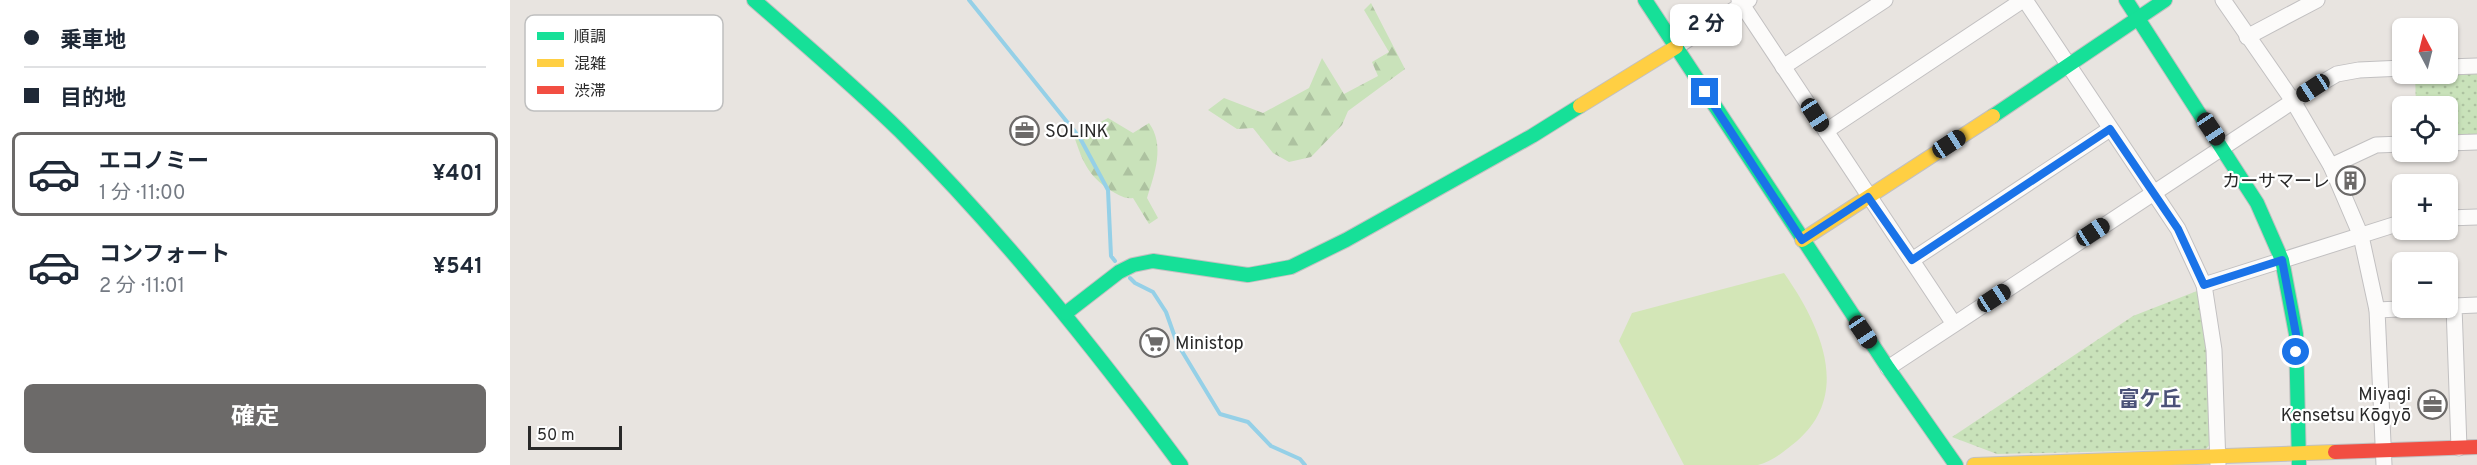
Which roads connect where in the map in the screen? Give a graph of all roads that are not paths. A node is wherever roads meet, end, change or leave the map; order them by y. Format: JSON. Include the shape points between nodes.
{"nodes":[{"id":1,"x":754,"y":0,"type":"edge"},
{"id":2,"x":1645,"y":0,"type":"edge"},
{"id":3,"x":1885,"y":0,"type":"edge"},
{"id":4,"x":2024,"y":0,"type":"edge"},
{"id":5,"x":2126,"y":0,"type":"edge"},
{"id":6,"x":2164,"y":0,"type":"edge"},
{"id":7,"x":2223,"y":0,"type":"edge"},
{"id":8,"x":2317,"y":0,"type":"edge"},
{"id":9,"x":1744,"y":2,"type":"edge"},
{"id":10,"x":2138,"y":18,"type":"junction"},
{"id":11,"x":2247,"y":37,"type":"junction"},
{"id":12,"x":1676,"y":47,"type":"junction"},
{"id":13,"x":2069,"y":66,"type":"junction"},
{"id":14,"x":2477,"y":66,"type":"edge"},
{"id":15,"x":1783,"y":67,"type":"junction"},
{"id":16,"x":2458,"y":67,"type":"edge"},
{"id":17,"x":2392,"y":68,"type":"edge"},
{"id":18,"x":2293,"y":101,"type":"junction"},
{"id":19,"x":2110,"y":129,"type":"junction"},
{"id":20,"x":1826,"y":131,"type":"junction"},
{"id":21,"x":2477,"y":142,"type":"edge"},
{"id":22,"x":2458,"y":143,"type":"edge"},
{"id":23,"x":2392,"y":144,"type":"edge"},
{"id":24,"x":2224,"y":147,"type":"junction"},
{"id":25,"x":2331,"y":166,"type":"junction"},
{"id":26,"x":2153,"y":193,"type":"junction"},
{"id":27,"x":1868,"y":197,"type":"junction"},
{"id":28,"x":2477,"y":217,"type":"edge"},
{"id":29,"x":2458,"y":218,"type":"edge"},
{"id":30,"x":2392,"y":226,"type":"edge"},
{"id":31,"x":2361,"y":236,"type":"junction"},
{"id":32,"x":1802,"y":240,"type":"junction"},
{"id":33,"x":1912,"y":260,"type":"junction"},
{"id":34,"x":2282,"y":260,"type":"junction"},
{"id":35,"x":2204,"y":285,"type":"junction"},
{"id":36,"x":2477,"y":304,"type":"edge"},
{"id":37,"x":2458,"y":305,"type":"edge"},
{"id":38,"x":2392,"y":309,"type":"edge"},
{"id":39,"x":2377,"y":310,"type":"junction"},
{"id":40,"x":1065,"y":313,"type":"junction"},
{"id":41,"x":2452,"y":318,"type":"edge"},
{"id":42,"x":1954,"y":324,"type":"junction"},
{"id":43,"x":1888,"y":368,"type":"junction"},
{"id":44,"x":2477,"y":447,"type":"edge"},
{"id":45,"x":2459,"y":448,"type":"junction"},
{"id":46,"x":2384,"y":458,"type":"edge"},
{"id":47,"x":2299,"y":459,"type":"edge"},
{"id":48,"x":2218,"y":460,"type":"edge"},
{"id":49,"x":1182,"y":465,"type":"edge"},
{"id":50,"x":1956,"y":465,"type":"edge"},
{"id":51,"x":1974,"y":465,"type":"edge"}],
"edges":[{"from":1,"to":40,"type":"street","via":[[854,87],[957,190]]},
{"from":2,"to":12,"type":"street"},
{"from":3,"to":15,"type":"street"},
{"from":4,"to":13,"type":"street"},
{"from":4,"to":20,"type":"street"},
{"from":5,"to":10,"type":"street"},
{"from":6,"to":10,"type":"street"},
{"from":7,"to":11,"type":"street"},
{"from":8,"to":11,"type":"street"},
{"from":9,"to":12,"type":"street"},
{"from":9,"to":15,"type":"street"},
{"from":10,"to":13,"type":"street"},
{"from":10,"to":24,"type":"street"},
{"from":11,"to":18,"type":"street"},
{"from":12,"to":32,"type":"street"},
{"from":12,"to":40,"type":"street","via":[[1532,136],[1291,267],[1248,275],[1153,261],[1133,265]]},
{"from":13,"to":19,"type":"street"},
{"from":13,"to":27,"type":"street"},
{"from":14,"to":16,"type":"street"},
{"from":15,"to":20,"type":"street"},
{"from":17,"to":18,"type":"street","via":[[2337,74]]},
{"from":18,"to":24,"type":"street"},
{"from":18,"to":25,"type":"street"},
{"from":19,"to":26,"type":"street"},
{"from":19,"to":33,"type":"street"},
{"from":20,"to":27,"type":"street"},
{"from":21,"to":22,"type":"street"},
{"from":23,"to":25,"type":"street","via":[[2376,145]]},
{"from":24,"to":26,"type":"street"},
{"from":24,"to":34,"type":"street","via":[[2257,203]]},
{"from":25,"to":31,"type":"street"},
{"from":26,"to":35,"type":"street","via":[[2178,229]]},
{"from":26,"to":42,"type":"street"},
{"from":27,"to":32,"type":"street"},
{"from":27,"to":33,"type":"street"},
{"from":28,"to":29,"type":"street"},
{"from":30,"to":31,"type":"street"},
{"from":31,"to":34,"type":"street"},
{"from":31,"to":39,"type":"street"},
{"from":32,"to":43,"type":"street"},
{"from":33,"to":42,"type":"street"},
{"from":34,"to":35,"type":"street"},
{"from":34,"to":47,"type":"street","via":[[2296,334]]},
{"from":35,"to":48,"type":"street","via":[[2214,350]]},
{"from":36,"to":37,"type":"street"},
{"from":38,"to":39,"type":"street"},
{"from":39,"to":46,"type":"street"},
{"from":40,"to":49,"type":"street"},
{"from":41,"to":45,"type":"street"},
{"from":42,"to":43,"type":"street"},
{"from":43,"to":50,"type":"street"},
{"from":44,"to":45,"type":"street"},
{"from":45,"to":46,"type":"street"},
{"from":46,"to":47,"type":"street"},
{"from":47,"to":48,"type":"street"},
{"from":48,"to":51,"type":"street"}]}
